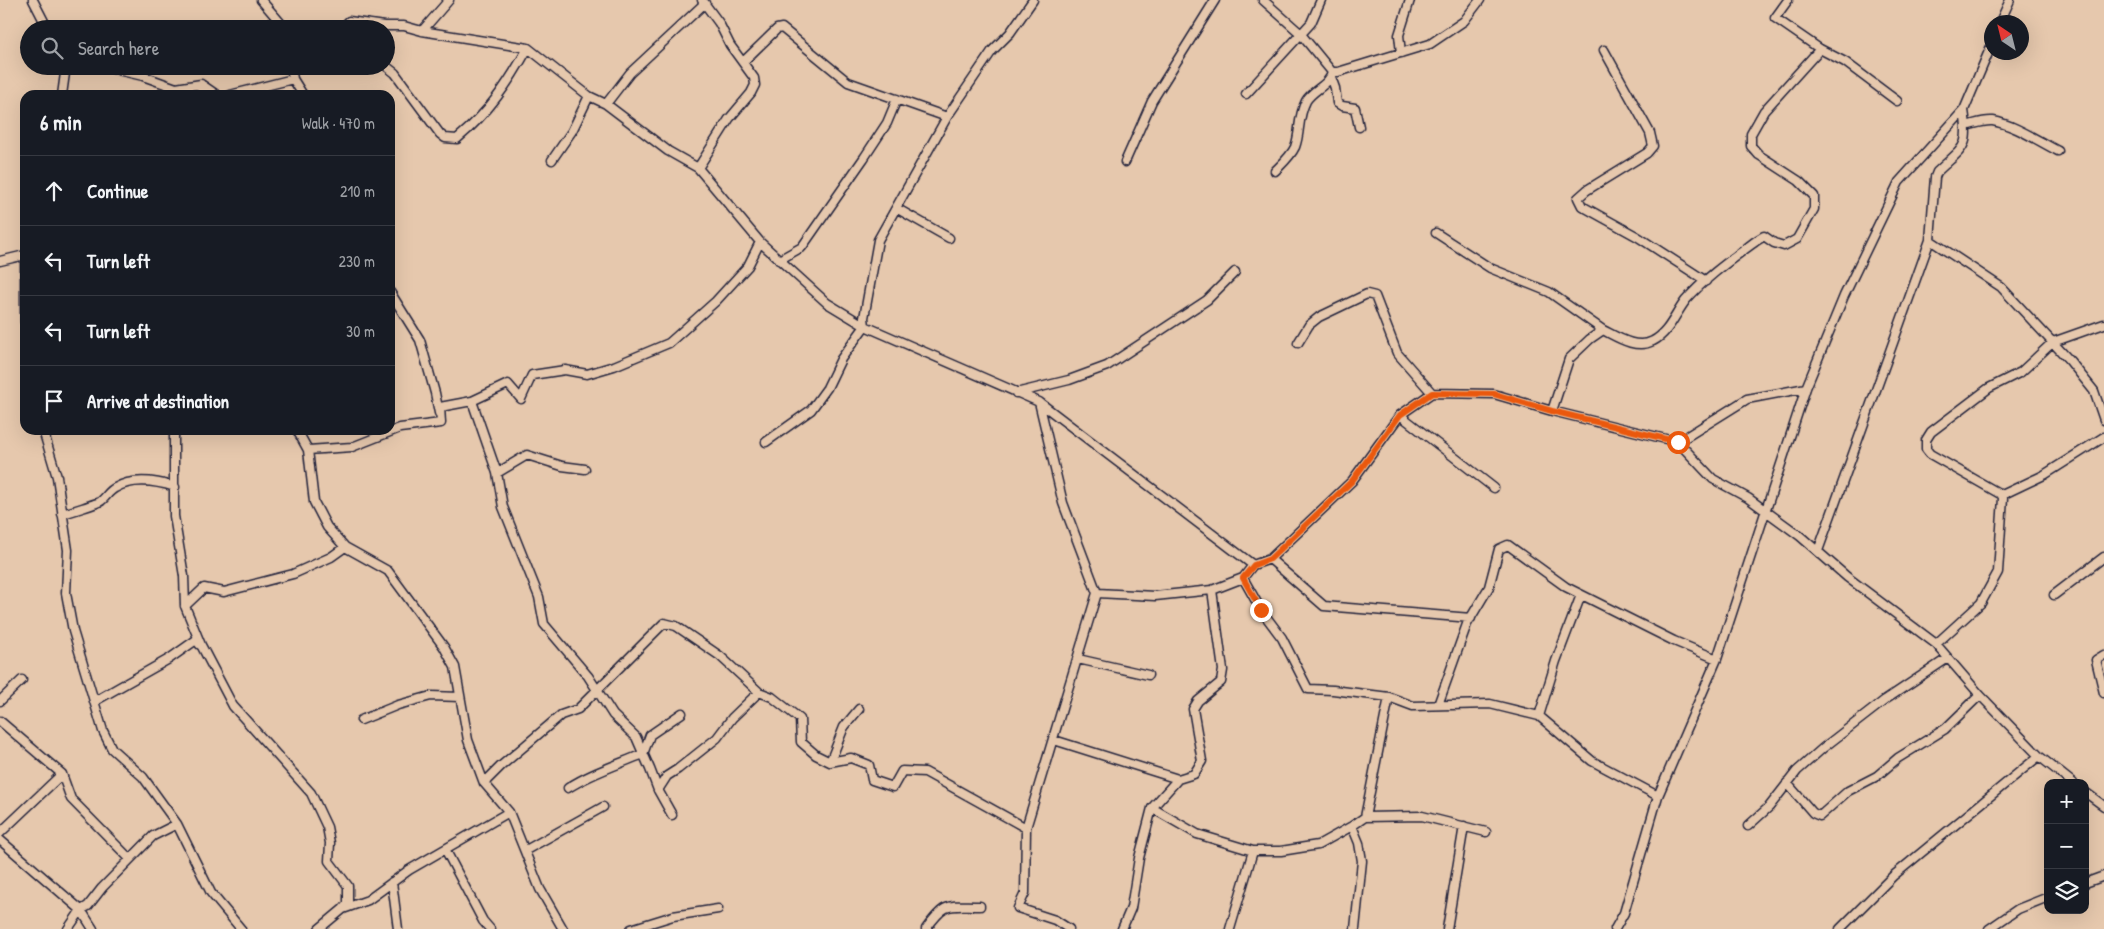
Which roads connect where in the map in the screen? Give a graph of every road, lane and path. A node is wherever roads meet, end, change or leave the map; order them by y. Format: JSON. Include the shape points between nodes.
{"nodes":[{"id":1,"x":33,"y":0,"type":"edge"},
{"id":2,"x":261,"y":0,"type":"edge"},
{"id":3,"x":449,"y":0,"type":"edge"},
{"id":4,"x":1034,"y":0,"type":"edge"},
{"id":5,"x":1215,"y":0,"type":"edge"},
{"id":6,"x":1263,"y":0,"type":"edge"},
{"id":7,"x":1321,"y":0,"type":"edge"},
{"id":8,"x":1410,"y":0,"type":"edge"},
{"id":9,"x":1480,"y":0,"type":"edge"},
{"id":10,"x":1788,"y":0,"type":"edge"},
{"id":11,"x":2010,"y":0,"type":"edge"},
{"id":12,"x":703,"y":2,"type":"edge"},
{"id":13,"x":2003,"y":15,"type":"edge"},
{"id":14,"x":43,"y":20,"type":"edge"},
{"id":15,"x":278,"y":20,"type":"edge"},
{"id":16,"x":395,"y":26,"type":"edge"},
{"id":17,"x":422,"y":31,"type":"junction"},
{"id":18,"x":1300,"y":33,"type":"junction"},
{"id":19,"x":528,"y":48,"type":"junction"},
{"id":20,"x":1820,"y":49,"type":"junction"},
{"id":21,"x":1604,"y":50,"type":"dead end"},
{"id":22,"x":1401,"y":53,"type":"junction"},
{"id":23,"x":1985,"y":60,"type":"edge"},
{"id":24,"x":743,"y":62,"type":"junction"},
{"id":25,"x":395,"y":72,"type":"edge"},
{"id":26,"x":1331,"y":74,"type":"junction"},
{"id":27,"x":65,"y":75,"type":"edge"},
{"id":28,"x":138,"y":75,"type":"edge"},
{"id":29,"x":292,"y":75,"type":"edge"},
{"id":30,"x":293,"y":79,"type":"junction"},
{"id":31,"x":201,"y":84,"type":"junction"},
{"id":32,"x":63,"y":90,"type":"edge"},
{"id":33,"x":202,"y":90,"type":"edge"},
{"id":34,"x":210,"y":90,"type":"edge"},
{"id":35,"x":250,"y":90,"type":"edge"},
{"id":36,"x":300,"y":90,"type":"edge"},
{"id":37,"x":1246,"y":94,"type":"dead end"},
{"id":38,"x":589,"y":96,"type":"junction"},
{"id":39,"x":897,"y":99,"type":"junction"},
{"id":40,"x":1897,"y":101,"type":"dead end"},
{"id":41,"x":606,"y":104,"type":"junction"},
{"id":42,"x":1964,"y":110,"type":"junction"},
{"id":43,"x":947,"y":118,"type":"junction"},
{"id":44,"x":1966,"y":126,"type":"junction"},
{"id":45,"x":1359,"y":127,"type":"dead end"},
{"id":46,"x":2058,"y":151,"type":"dead end"},
{"id":47,"x":552,"y":160,"type":"dead end"},
{"id":48,"x":1125,"y":162,"type":"dead end"},
{"id":49,"x":698,"y":168,"type":"junction"},
{"id":50,"x":1275,"y":171,"type":"dead end"},
{"id":51,"x":896,"y":208,"type":"junction"},
{"id":52,"x":1436,"y":233,"type":"dead end"},
{"id":53,"x":949,"y":238,"type":"dead end"},
{"id":54,"x":1930,"y":240,"type":"junction"},
{"id":55,"x":760,"y":242,"type":"junction"},
{"id":56,"x":20,"y":256,"type":"edge"},
{"id":57,"x":779,"y":260,"type":"junction"},
{"id":58,"x":0,"y":261,"type":"edge"},
{"id":59,"x":1235,"y":272,"type":"dead end"},
{"id":60,"x":1706,"y":280,"type":"junction"},
{"id":61,"x":395,"y":300,"type":"edge"},
{"id":62,"x":2104,"y":324,"type":"edge"},
{"id":63,"x":865,"y":326,"type":"junction"},
{"id":64,"x":1603,"y":330,"type":"junction"},
{"id":65,"x":2053,"y":342,"type":"junction"},
{"id":66,"x":1298,"y":344,"type":"dead end"},
{"id":67,"x":1806,"y":388,"type":"junction"},
{"id":68,"x":1016,"y":393,"type":"junction"},
{"id":69,"x":1432,"y":393,"type":"junction"},
{"id":70,"x":472,"y":401,"type":"junction"},
{"id":71,"x":1039,"y":402,"type":"junction"},
{"id":72,"x":1552,"y":411,"type":"junction"},
{"id":73,"x":1400,"y":415,"type":"junction"},
{"id":74,"x":2104,"y":420,"type":"edge"},
{"id":75,"x":441,"y":422,"type":"junction"},
{"id":76,"x":395,"y":430,"type":"edge"},
{"id":77,"x":44,"y":435,"type":"edge"},
{"id":78,"x":176,"y":435,"type":"edge"},
{"id":79,"x":300,"y":435,"type":"edge"},
{"id":80,"x":382,"y":435,"type":"edge"},
{"id":81,"x":2104,"y":437,"type":"edge"},
{"id":82,"x":766,"y":442,"type":"dead end"},
{"id":83,"x":1678,"y":442,"type":"junction"},
{"id":84,"x":308,"y":450,"type":"junction"},
{"id":85,"x":585,"y":469,"type":"dead end"},
{"id":86,"x":497,"y":473,"type":"junction"},
{"id":87,"x":175,"y":487,"type":"junction"},
{"id":88,"x":1494,"y":488,"type":"dead end"},
{"id":89,"x":2002,"y":495,"type":"junction"},
{"id":90,"x":1765,"y":512,"type":"junction"},
{"id":91,"x":62,"y":514,"type":"junction"},
{"id":92,"x":345,"y":547,"type":"junction"},
{"id":93,"x":1818,"y":551,"type":"junction"},
{"id":94,"x":2104,"y":557,"type":"edge"},
{"id":95,"x":1270,"y":559,"type":"junction"},
{"id":96,"x":1254,"y":565,"type":"junction"},
{"id":97,"x":1243,"y":578,"type":"junction"},
{"id":98,"x":1212,"y":590,"type":"junction"},
{"id":99,"x":1097,"y":593,"type":"junction"},
{"id":100,"x":1581,"y":595,"type":"junction"},
{"id":101,"x":2054,"y":595,"type":"dead end"},
{"id":102,"x":185,"y":606,"type":"junction"},
{"id":103,"x":1471,"y":618,"type":"junction"},
{"id":104,"x":1936,"y":644,"type":"junction"},
{"id":105,"x":200,"y":646,"type":"junction"},
{"id":106,"x":2104,"y":655,"type":"edge"},
{"id":107,"x":1948,"y":658,"type":"junction"},
{"id":108,"x":1078,"y":659,"type":"junction"},
{"id":109,"x":1717,"y":659,"type":"junction"},
{"id":110,"x":1148,"y":675,"type":"dead end"},
{"id":111,"x":22,"y":680,"type":"dead end"},
{"id":112,"x":596,"y":691,"type":"junction"},
{"id":113,"x":759,"y":692,"type":"junction"},
{"id":114,"x":2104,"y":693,"type":"edge"},
{"id":115,"x":1980,"y":695,"type":"junction"},
{"id":116,"x":460,"y":697,"type":"junction"},
{"id":117,"x":1389,"y":697,"type":"junction"},
{"id":118,"x":0,"y":701,"type":"edge"},
{"id":119,"x":94,"y":701,"type":"junction"},
{"id":120,"x":1438,"y":705,"type":"junction"},
{"id":121,"x":859,"y":709,"type":"dead end"},
{"id":122,"x":682,"y":713,"type":"dead end"},
{"id":123,"x":1539,"y":716,"type":"junction"},
{"id":124,"x":361,"y":720,"type":"dead end"},
{"id":125,"x":0,"y":721,"type":"edge"},
{"id":126,"x":1054,"y":740,"type":"junction"},
{"id":127,"x":642,"y":754,"type":"junction"},
{"id":128,"x":2039,"y":756,"type":"junction"},
{"id":129,"x":830,"y":762,"type":"junction"},
{"id":130,"x":62,"y":774,"type":"junction"},
{"id":131,"x":1178,"y":779,"type":"junction"},
{"id":132,"x":2069,"y":779,"type":"edge"},
{"id":133,"x":484,"y":783,"type":"junction"},
{"id":134,"x":1787,"y":783,"type":"junction"},
{"id":135,"x":568,"y":788,"type":"dead end"},
{"id":136,"x":658,"y":790,"type":"junction"},
{"id":137,"x":2089,"y":795,"type":"edge"},
{"id":138,"x":1658,"y":796,"type":"junction"},
{"id":139,"x":2104,"y":806,"type":"edge"},
{"id":140,"x":603,"y":807,"type":"dead end"},
{"id":141,"x":1152,"y":808,"type":"junction"},
{"id":142,"x":509,"y":812,"type":"junction"},
{"id":143,"x":672,"y":815,"type":"dead end"},
{"id":144,"x":1365,"y":817,"type":"junction"},
{"id":145,"x":177,"y":824,"type":"junction"},
{"id":146,"x":1352,"y":826,"type":"junction"},
{"id":147,"x":1464,"y":826,"type":"junction"},
{"id":148,"x":1748,"y":826,"type":"dead end"},
{"id":149,"x":1026,"y":828,"type":"junction"},
{"id":150,"x":1486,"y":832,"type":"dead end"},
{"id":151,"x":0,"y":833,"type":"edge"},
{"id":152,"x":0,"y":840,"type":"edge"},
{"id":153,"x":445,"y":849,"type":"junction"},
{"id":154,"x":526,"y":850,"type":"junction"},
{"id":155,"x":1254,"y":852,"type":"junction"},
{"id":156,"x":130,"y":859,"type":"junction"},
{"id":157,"x":2104,"y":876,"type":"edge"},
{"id":158,"x":392,"y":882,"type":"junction"},
{"id":159,"x":2089,"y":882,"type":"edge"},
{"id":160,"x":2044,"y":899,"type":"edge"},
{"id":161,"x":980,"y":906,"type":"dead end"},
{"id":162,"x":343,"y":909,"type":"junction"},
{"id":163,"x":718,"y":909,"type":"dead end"},
{"id":164,"x":81,"y":910,"type":"junction"},
{"id":165,"x":68,"y":929,"type":"edge"},
{"id":166,"x":93,"y":929,"type":"edge"},
{"id":167,"x":241,"y":929,"type":"edge"},
{"id":168,"x":319,"y":929,"type":"edge"},
{"id":169,"x":398,"y":929,"type":"edge"},
{"id":170,"x":490,"y":929,"type":"edge"},
{"id":171,"x":564,"y":929,"type":"edge"},
{"id":172,"x":631,"y":929,"type":"edge"},
{"id":173,"x":926,"y":929,"type":"edge"},
{"id":174,"x":1069,"y":929,"type":"edge"},
{"id":175,"x":1122,"y":929,"type":"edge"},
{"id":176,"x":1230,"y":929,"type":"edge"},
{"id":177,"x":1355,"y":929,"type":"edge"},
{"id":178,"x":1447,"y":929,"type":"edge"},
{"id":179,"x":1615,"y":929,"type":"edge"},
{"id":180,"x":1840,"y":929,"type":"edge"},
{"id":181,"x":1989,"y":929,"type":"edge"}],
"edges":[{"from":1,"to":14,"type":"street"},
{"from":2,"to":15,"type":"street"},
{"from":3,"to":17,"type":"street"},
{"from":4,"to":43,"type":"street","via":[[992,51]]},
{"from":5,"to":48,"type":"street","via":[[1152,101]]},
{"from":6,"to":18,"type":"street"},
{"from":7,"to":18,"type":"street","via":[[1311,23]]},
{"from":8,"to":22,"type":"street","via":[[1399,35]]},
{"from":9,"to":22,"type":"street","via":[[1464,21],[1430,44]]},
{"from":10,"to":20,"type":"street","via":[[1775,18]]},
{"from":11,"to":13,"type":"street"},
{"from":12,"to":24,"type":"street"},
{"from":12,"to":41,"type":"street","via":[[630,73]]},
{"from":16,"to":17,"type":"street"},
{"from":17,"to":19,"type":"street"},
{"from":18,"to":26,"type":"street"},
{"from":18,"to":37,"type":"street"},
{"from":19,"to":25,"type":"street","via":[[508,84],[475,124],[457,139],[440,134]]},
{"from":19,"to":38,"type":"street"},
{"from":20,"to":40,"type":"street","via":[[1845,62]]},
{"from":20,"to":60,"type":"street","via":[[1764,111],[1751,134],[1751,146],[1760,155],[1799,181],[1814,196],[1814,209],[1797,239],[1784,246],[1764,236]]},
{"from":21,"to":60,"type":"street","via":[[1650,132],[1653,146],[1578,198],[1582,206]]},
{"from":22,"to":26,"type":"street"},
{"from":23,"to":42,"type":"street"},
{"from":24,"to":39,"type":"street","via":[[777,29],[782,28],[848,82]]},
{"from":24,"to":49,"type":"street","via":[[755,85]]},
{"from":26,"to":45,"type":"street","via":[[1337,103],[1355,108]]},
{"from":26,"to":50,"type":"street","via":[[1308,98],[1300,113],[1295,147]]},
{"from":27,"to":32,"type":"street"},
{"from":28,"to":31,"type":"street","via":[[176,88]]},
{"from":29,"to":30,"type":"street"},
{"from":30,"to":35,"type":"street"},
{"from":30,"to":36,"type":"street"},
{"from":31,"to":33,"type":"street"},
{"from":31,"to":34,"type":"street"},
{"from":38,"to":41,"type":"street"},
{"from":38,"to":47,"type":"street","via":[[572,131]]},
{"from":39,"to":43,"type":"street"},
{"from":39,"to":57,"type":"street","via":[[864,158],[802,246]]},
{"from":41,"to":49,"type":"street","via":[[668,151]]},
{"from":42,"to":44,"type":"street"},
{"from":42,"to":67,"type":"street","via":[[1899,182],[1844,296]]},
{"from":43,"to":51,"type":"street"},
{"from":44,"to":46,"type":"street","via":[[1993,121]]},
{"from":44,"to":54,"type":"street","via":[[1964,146],[1935,177]]},
{"from":49,"to":55,"type":"street"},
{"from":51,"to":53,"type":"street"},
{"from":51,"to":63,"type":"street","via":[[878,240]]},
{"from":52,"to":64,"type":"street","via":[[1490,268],[1549,292]]},
{"from":54,"to":65,"type":"street","via":[[2001,288]]},
{"from":54,"to":93,"type":"street"},
{"from":55,"to":57,"type":"street"},
{"from":55,"to":70,"type":"street","via":[[748,266],[716,301],[669,343],[587,374],[565,370],[532,375],[521,399],[508,384]]},
{"from":56,"to":58,"type":"street"},
{"from":57,"to":63,"type":"street","via":[[827,303]]},
{"from":59,"to":68,"type":"street","via":[[1207,300],[1107,366],[1069,380]]},
{"from":60,"to":64,"type":"street","via":[[1652,342],[1630,344]]},
{"from":61,"to":75,"type":"street","via":[[420,340]]},
{"from":62,"to":65,"type":"street"},
{"from":63,"to":68,"type":"street"},
{"from":63,"to":82,"type":"street","via":[[811,410]]},
{"from":64,"to":72,"type":"street","via":[[1569,360]]},
{"from":65,"to":74,"type":"street","via":[[2094,391]]},
{"from":65,"to":89,"type":"street","via":[[2021,372],[1989,388],[1926,440],[1930,454]]},
{"from":66,"to":69,"type":"street","via":[[1318,316],[1367,294],[1375,296],[1397,353]]},
{"from":67,"to":83,"type":"street","via":[[1747,399]]},
{"from":67,"to":90,"type":"street"},
{"from":68,"to":71,"type":"street"},
{"from":69,"to":72,"type":"street","via":[[1494,394]]},
{"from":69,"to":73,"type":"street"},
{"from":70,"to":75,"type":"street","via":[[440,408]]},
{"from":70,"to":86,"type":"street"},
{"from":71,"to":96,"type":"street"},
{"from":71,"to":99,"type":"street","via":[[1063,503]]},
{"from":72,"to":83,"type":"street"},
{"from":73,"to":88,"type":"street"},
{"from":73,"to":95,"type":"street","via":[[1352,481]]},
{"from":75,"to":76,"type":"street"},
{"from":77,"to":91,"type":"street","via":[[57,477]]},
{"from":78,"to":87,"type":"street"},
{"from":79,"to":84,"type":"street"},
{"from":80,"to":84,"type":"street","via":[[352,447]]},
{"from":81,"to":89,"type":"street","via":[[2044,475]]},
{"from":83,"to":90,"type":"street","via":[[1713,479],[1748,498]]},
{"from":84,"to":92,"type":"street","via":[[314,502],[327,527]]},
{"from":85,"to":86,"type":"street","via":[[527,455]]},
{"from":86,"to":112,"type":"street","via":[[503,507],[539,597],[544,624],[588,676]]},
{"from":87,"to":91,"type":"street","via":[[158,481],[130,482],[115,488],[100,502]]},
{"from":87,"to":102,"type":"street","via":[[174,516],[184,576]]},
{"from":89,"to":104,"type":"street","via":[[1998,572],[1980,603]]},
{"from":90,"to":93,"type":"street"},
{"from":90,"to":109,"type":"street"},
{"from":91,"to":119,"type":"street","via":[[68,550],[66,593]]},
{"from":92,"to":102,"type":"street","via":[[309,568],[278,579],[224,592],[204,588]]},
{"from":92,"to":116,"type":"street","via":[[388,572],[455,667]]},
{"from":93,"to":104,"type":"street"},
{"from":94,"to":101,"type":"street"},
{"from":95,"to":96,"type":"street"},
{"from":95,"to":103,"type":"street","via":[[1324,606]]},
{"from":96,"to":97,"type":"street"},
{"from":97,"to":98,"type":"street"},
{"from":97,"to":117,"type":"street","via":[[1282,638],[1308,689]]},
{"from":98,"to":99,"type":"street","via":[[1155,596]]},
{"from":98,"to":131,"type":"street","via":[[1223,670],[1221,682],[1193,709],[1202,761],[1194,774]]},
{"from":99,"to":108,"type":"street"},
{"from":100,"to":103,"type":"street","via":[[1508,545],[1499,549],[1489,587]]},
{"from":100,"to":109,"type":"street"},
{"from":100,"to":123,"type":"street"},
{"from":102,"to":105,"type":"street"},
{"from":103,"to":120,"type":"street","via":[[1466,624]]},
{"from":104,"to":107,"type":"street"},
{"from":105,"to":119,"type":"street","via":[[196,640]]},
{"from":105,"to":162,"type":"street","via":[[233,706],[312,793],[327,828],[329,861],[348,886],[348,903]]},
{"from":106,"to":114,"type":"street","via":[[2096,660]]},
{"from":107,"to":115,"type":"street"},
{"from":107,"to":134,"type":"street","via":[[1885,700],[1823,748]]},
{"from":108,"to":110,"type":"street"},
{"from":108,"to":126,"type":"street"},
{"from":109,"to":138,"type":"street"},
{"from":111,"to":118,"type":"street"},
{"from":112,"to":113,"type":"street","via":[[664,623],[676,626],[720,656]]},
{"from":112,"to":127,"type":"street","via":[[613,715],[636,737]]},
{"from":112,"to":133,"type":"street","via":[[578,709],[562,715]]},
{"from":113,"to":129,"type":"street","via":[[772,697],[800,719],[801,742]]},
{"from":113,"to":136,"type":"street","via":[[717,738],[667,776]]},
{"from":115,"to":128,"type":"street"},
{"from":115,"to":134,"type":"street","via":[[1944,729],[1898,758],[1877,776],[1848,792],[1820,816],[1813,813]]},
{"from":116,"to":124,"type":"street","via":[[431,696]]},
{"from":116,"to":133,"type":"street","via":[[468,740]]},
{"from":117,"to":120,"type":"street","via":[[1413,706]]},
{"from":117,"to":144,"type":"street"},
{"from":119,"to":145,"type":"street","via":[[112,749],[143,777]]},
{"from":120,"to":123,"type":"street","via":[[1490,704]]},
{"from":121,"to":129,"type":"street","via":[[844,727]]},
{"from":122,"to":127,"type":"street","via":[[650,735]]},
{"from":123,"to":138,"type":"street","via":[[1592,761]]},
{"from":125,"to":130,"type":"street"},
{"from":126,"to":131,"type":"street"},
{"from":126,"to":149,"type":"street"},
{"from":127,"to":135,"type":"street","via":[[587,776]]},
{"from":127,"to":136,"type":"street"},
{"from":128,"to":132,"type":"street"},
{"from":128,"to":180,"type":"street","via":[[1893,876]]},
{"from":129,"to":149,"type":"street","via":[[851,758],[869,765],[872,780],[893,787],[902,771],[925,772]]},
{"from":130,"to":151,"type":"street"},
{"from":130,"to":156,"type":"street","via":[[71,798]]},
{"from":131,"to":141,"type":"street"},
{"from":133,"to":142,"type":"street"},
{"from":134,"to":148,"type":"street","via":[[1769,807]]},
{"from":136,"to":143,"type":"street"},
{"from":137,"to":139,"type":"street"},
{"from":138,"to":179,"type":"street","via":[[1624,913]]},
{"from":140,"to":154,"type":"street"},
{"from":141,"to":155,"type":"street","via":[[1197,834]]},
{"from":141,"to":175,"type":"street","via":[[1131,908]]},
{"from":142,"to":153,"type":"street"},
{"from":142,"to":154,"type":"street"},
{"from":144,"to":146,"type":"street"},
{"from":144,"to":147,"type":"street","via":[[1422,816]]},
{"from":145,"to":156,"type":"street","via":[[153,836]]},
{"from":145,"to":167,"type":"street","via":[[211,893]]},
{"from":146,"to":155,"type":"street","via":[[1318,845]]},
{"from":146,"to":177,"type":"street","via":[[1362,861]]},
{"from":147,"to":150,"type":"street"},
{"from":147,"to":178,"type":"street"},
{"from":149,"to":174,"type":"street","via":[[1025,893],[1018,908],[1055,920]]},
{"from":152,"to":164,"type":"street"},
{"from":153,"to":158,"type":"street"},
{"from":153,"to":170,"type":"street"},
{"from":154,"to":171,"type":"street","via":[[540,889]]},
{"from":155,"to":176,"type":"street"},
{"from":156,"to":164,"type":"street"},
{"from":157,"to":159,"type":"street"},
{"from":158,"to":162,"type":"street","via":[[368,900]]},
{"from":158,"to":169,"type":"street"},
{"from":160,"to":181,"type":"street","via":[[2018,910]]},
{"from":161,"to":173,"type":"street","via":[[948,906]]},
{"from":162,"to":168,"type":"street"},
{"from":163,"to":172,"type":"street","via":[[673,916]]},
{"from":164,"to":165,"type":"street"},
{"from":164,"to":166,"type":"street"}]}
